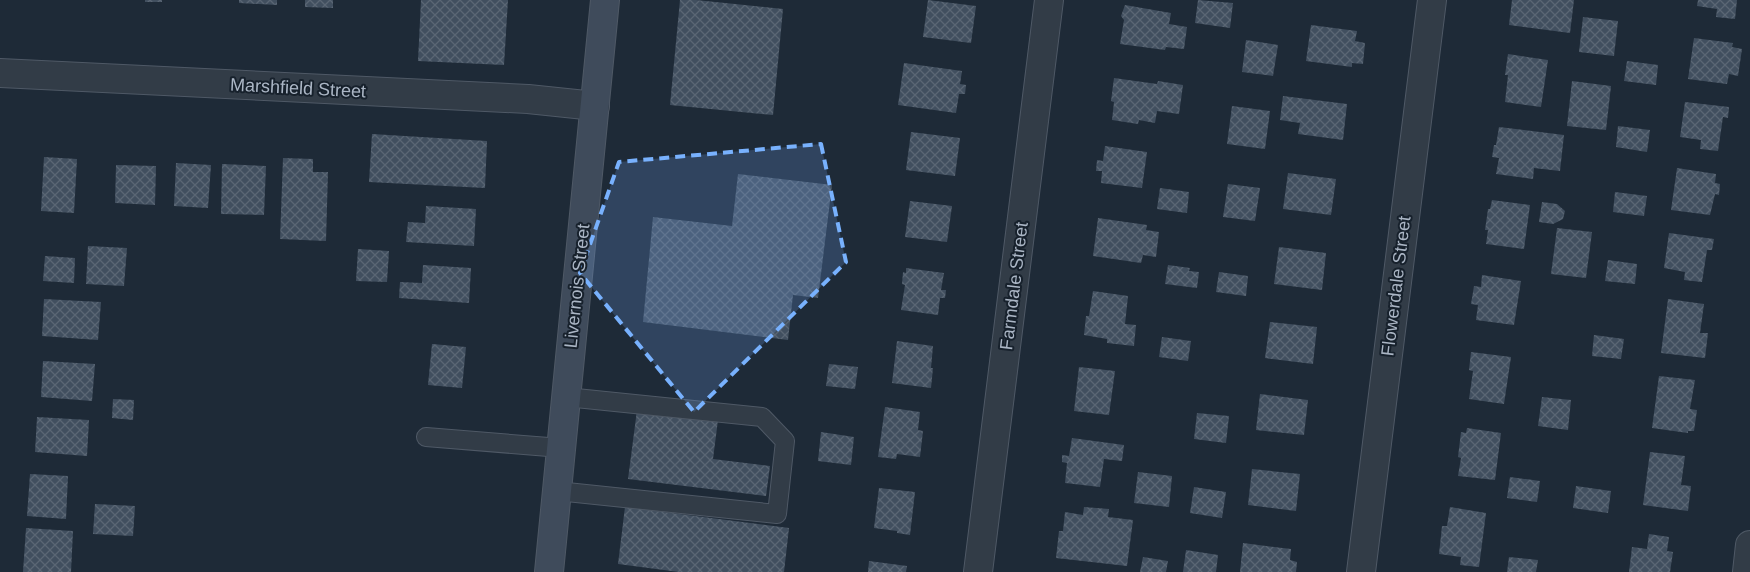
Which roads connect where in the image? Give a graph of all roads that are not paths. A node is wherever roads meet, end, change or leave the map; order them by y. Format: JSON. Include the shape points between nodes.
{"nodes":[{"id":1,"x":605,"y":0,"type":"edge"},
{"id":2,"x":1049,"y":0,"type":"edge"},
{"id":3,"x":1432,"y":0,"type":"edge"},
{"id":4,"x":0,"y":73,"type":"edge"},
{"id":5,"x":595,"y":106,"type":"junction"},
{"id":6,"x":566,"y":397,"type":"junction"},
{"id":7,"x":426,"y":437,"type":"dead end"},
{"id":8,"x":562,"y":448,"type":"junction"},
{"id":9,"x":557,"y":491,"type":"junction"},
{"id":10,"x":1750,"y":545,"type":"edge"},
{"id":11,"x":550,"y":572,"type":"edge"},
{"id":12,"x":978,"y":572,"type":"edge"},
{"id":13,"x":1361,"y":572,"type":"edge"},
{"id":14,"x":1746,"y":572,"type":"edge"}],
"edges":[{"from":1,"to":5,"type":"street","name":"Livernois Street"},
{"from":2,"to":12,"type":"street","name":"Farmdale Street"},
{"from":3,"to":13,"type":"street","name":"Flowerdale Street"},
{"from":4,"to":5,"type":"street","name":"Marshfield Street","via":[[528,99]]},
{"from":5,"to":6,"type":"street","name":"Livernois Street"},
{"from":6,"to":8,"type":"street","name":"Livernois Street"},
{"from":6,"to":9,"type":"lane","via":[[762,416],[785,441],[777,514]]},
{"from":7,"to":8,"type":"lane"},
{"from":8,"to":9,"type":"street","name":"Livernois Street"},
{"from":9,"to":11,"type":"street","name":"Livernois Street"},
{"from":10,"to":14,"type":"street"}]}
